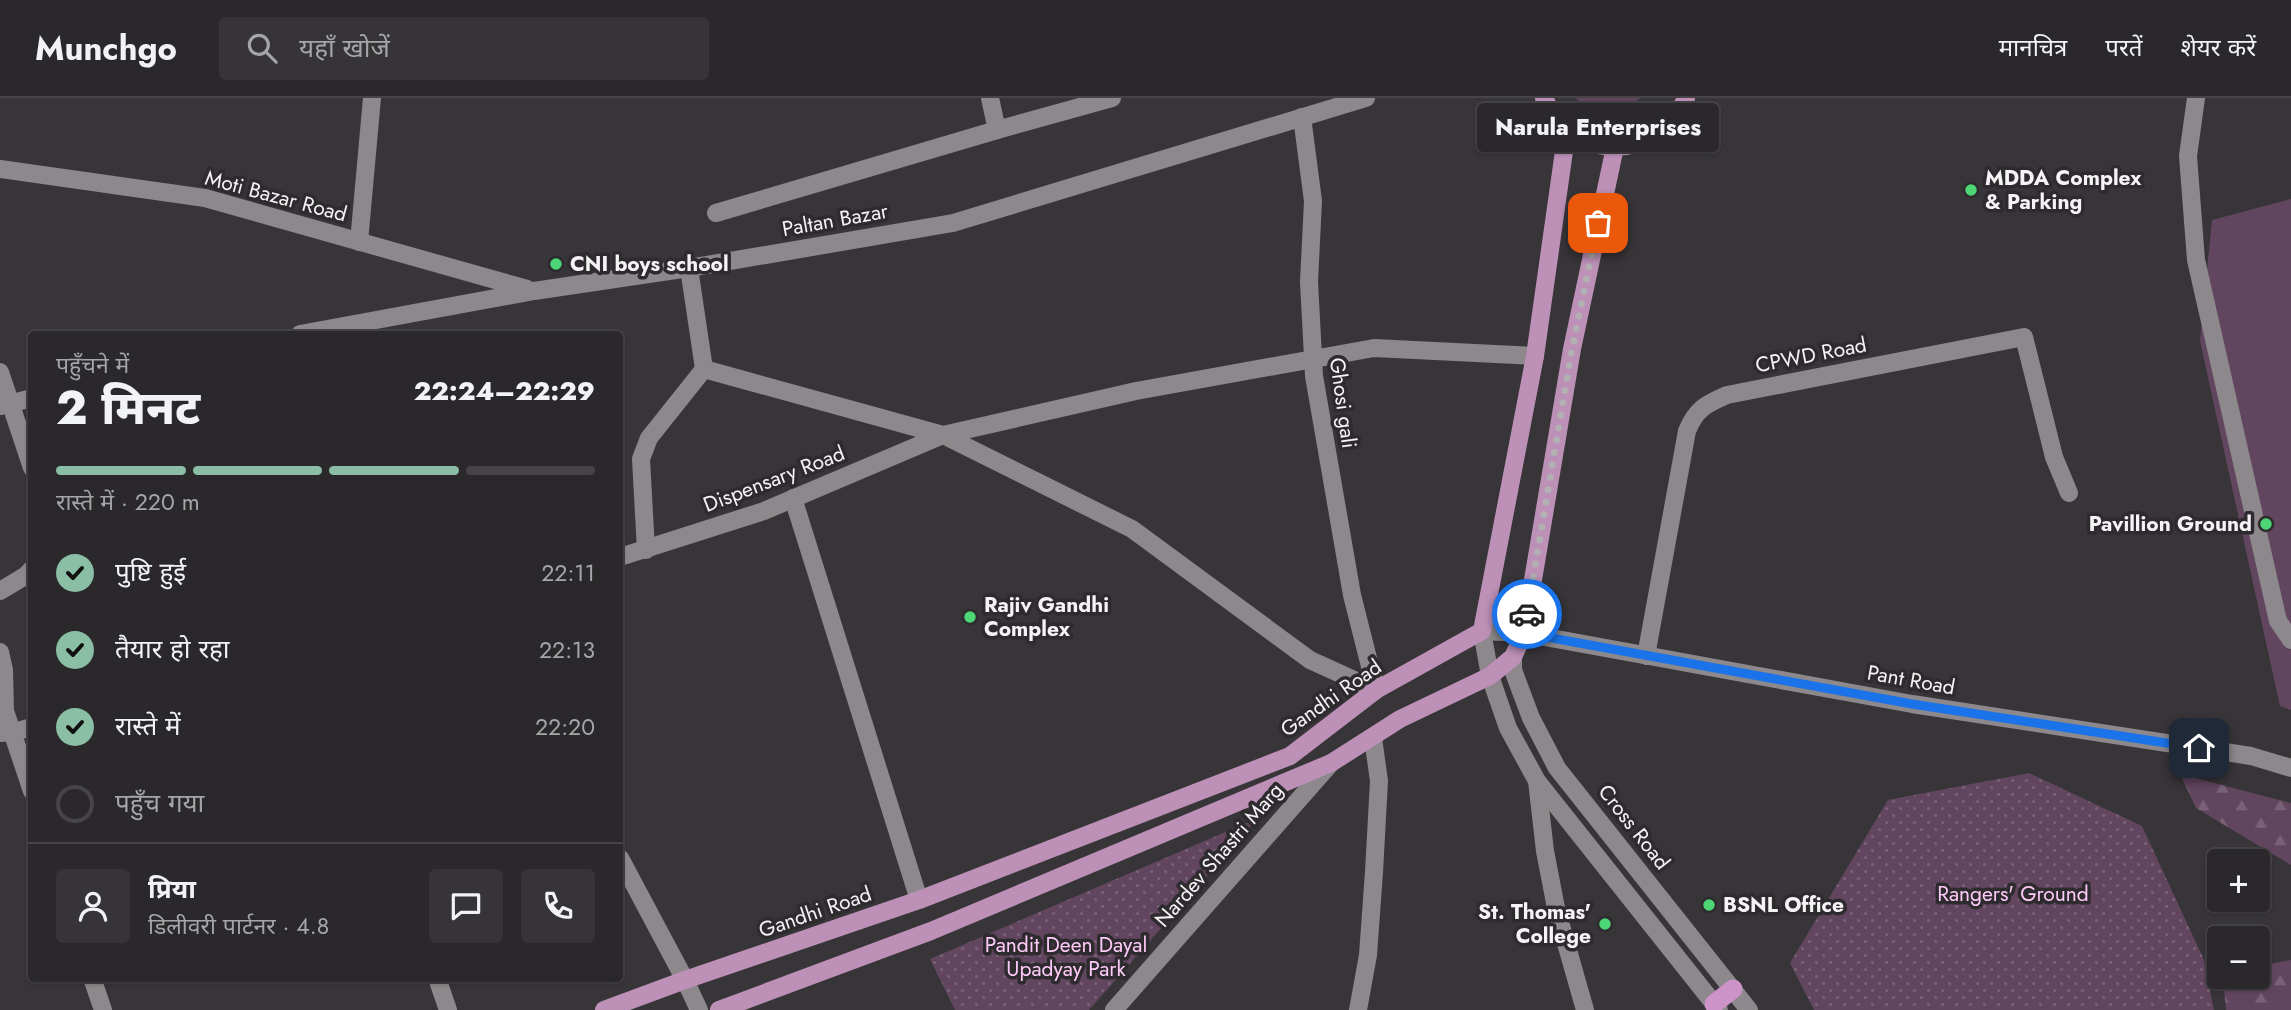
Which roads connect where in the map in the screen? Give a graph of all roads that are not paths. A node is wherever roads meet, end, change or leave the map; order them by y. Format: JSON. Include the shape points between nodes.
{"nodes":[{"id":1,"x":372,"y":98,"type":"edge"},
{"id":2,"x":990,"y":98,"type":"edge"},
{"id":3,"x":1112,"y":98,"type":"edge"},
{"id":4,"x":1366,"y":98,"type":"edge"},
{"id":5,"x":1544,"y":98,"type":"edge"},
{"id":6,"x":1686,"y":98,"type":"edge"},
{"id":7,"x":2196,"y":98,"type":"edge"},
{"id":8,"x":1302,"y":117,"type":"junction"},
{"id":9,"x":997,"y":130,"type":"junction"},
{"id":10,"x":1567,"y":130,"type":"junction"},
{"id":11,"x":1615,"y":147,"type":"junction"},
{"id":12,"x":0,"y":169,"type":"edge"},
{"id":13,"x":716,"y":212,"type":"dead end"},
{"id":14,"x":359,"y":242,"type":"junction"},
{"id":15,"x":689,"y":268,"type":"junction"},
{"id":16,"x":534,"y":291,"type":"junction"},
{"id":17,"x":330,"y":331,"type":"edge"},
{"id":18,"x":1535,"y":356,"type":"junction"},
{"id":19,"x":1313,"y":358,"type":"junction"},
{"id":20,"x":704,"y":369,"type":"junction"},
{"id":21,"x":0,"y":372,"type":"edge"},
{"id":22,"x":28,"y":399,"type":"edge"},
{"id":23,"x":6,"y":405,"type":"edge"},
{"id":24,"x":943,"y":435,"type":"junction"},
{"id":25,"x":28,"y":458,"type":"edge"},
{"id":26,"x":2069,"y":493,"type":"dead end"},
{"id":27,"x":793,"y":498,"type":"junction"},
{"id":28,"x":646,"y":550,"type":"junction"},
{"id":29,"x":623,"y":556,"type":"edge"},
{"id":30,"x":28,"y":573,"type":"edge"},
{"id":31,"x":0,"y":592,"type":"edge"},
{"id":32,"x":1482,"y":631,"type":"junction"},
{"id":33,"x":1524,"y":633,"type":"junction"},
{"id":34,"x":2291,"y":640,"type":"edge"},
{"id":35,"x":0,"y":652,"type":"edge"},
{"id":36,"x":1646,"y":656,"type":"junction"},
{"id":37,"x":1513,"y":657,"type":"junction"},
{"id":38,"x":1490,"y":676,"type":"junction"},
{"id":39,"x":1376,"y":690,"type":"junction"},
{"id":40,"x":28,"y":728,"type":"edge"},
{"id":41,"x":7,"y":733,"type":"edge"},
{"id":42,"x":1373,"y":738,"type":"junction"},
{"id":43,"x":1331,"y":763,"type":"junction"},
{"id":44,"x":2291,"y":768,"type":"edge"},
{"id":45,"x":1537,"y":781,"type":"junction"},
{"id":46,"x":28,"y":782,"type":"edge"},
{"id":47,"x":623,"y":864,"type":"edge"},
{"id":48,"x":919,"y":900,"type":"junction"},
{"id":49,"x":685,"y":980,"type":"junction"},
{"id":50,"x":93,"y":982,"type":"edge"},
{"id":51,"x":438,"y":982,"type":"edge"},
{"id":52,"x":1733,"y":989,"type":"junction"},
{"id":53,"x":1717,"y":1007,"type":"edge"},
{"id":54,"x":103,"y":1010,"type":"edge"},
{"id":55,"x":448,"y":1010,"type":"edge"},
{"id":56,"x":604,"y":1010,"type":"edge"},
{"id":57,"x":699,"y":1010,"type":"edge"},
{"id":58,"x":719,"y":1010,"type":"edge"},
{"id":59,"x":1114,"y":1010,"type":"edge"},
{"id":60,"x":1358,"y":1010,"type":"edge"},
{"id":61,"x":1585,"y":1010,"type":"edge"},
{"id":62,"x":1749,"y":1010,"type":"edge"}],
"edges":[{"from":1,"to":14,"type":"street"},
{"from":2,"to":9,"type":"street"},
{"from":3,"to":9,"type":"street"},
{"from":4,"to":8,"type":"street","name":"Paltan Bazar"},
{"from":5,"to":10,"type":"main road"},
{"from":6,"to":11,"type":"main road","via":[[1679,114],[1662,132],[1640,143]]},
{"from":7,"to":34,"type":"street","via":[[2189,156],[2196,260],[2278,621]]},
{"from":8,"to":15,"type":"street","name":"Paltan Bazar","via":[[953,223]]},
{"from":8,"to":19,"type":"street","name":"Ghosi gali","via":[[1313,201],[1309,282]]},
{"from":9,"to":13,"type":"street"},
{"from":10,"to":11,"type":"main road","via":[[1590,142]]},
{"from":10,"to":18,"type":"main road"},
{"from":11,"to":33,"type":"main road","via":[[1572,349]]},
{"from":12,"to":14,"type":"street","name":"Moti Bazar Road","via":[[205,198]]},
{"from":14,"to":16,"type":"street","name":"Moti Bazar Road"},
{"from":15,"to":16,"type":"street","name":"Paltan Bazar"},
{"from":15,"to":20,"type":"street"},
{"from":16,"to":17,"type":"street","name":"Paltan Bazar"},
{"from":18,"to":19,"type":"street","name":"Dispensary Road","via":[[1374,348]]},
{"from":18,"to":32,"type":"main road"},
{"from":19,"to":24,"type":"street","name":"Dispensary Road","via":[[1136,391]]},
{"from":19,"to":39,"type":"street","name":"Ghosi gali","via":[[1352,594]]},
{"from":20,"to":24,"type":"street"},
{"from":20,"to":28,"type":"street","via":[[643,448]]},
{"from":21,"to":23,"type":"street"},
{"from":22,"to":23,"type":"street"},
{"from":23,"to":25,"type":"street"},
{"from":24,"to":27,"type":"street","name":"Dispensary Road"},
{"from":24,"to":39,"type":"street","via":[[1132,529],[1310,660]]},
{"from":26,"to":36,"type":"street","name":"CPWD Road","via":[[2054,457],[2024,337],[1727,394],[1693,415],[1687,431]]},
{"from":27,"to":28,"type":"street","name":"Dispensary Road"},
{"from":27,"to":48,"type":"street"},
{"from":28,"to":29,"type":"street","name":"Dispensary Road"},
{"from":30,"to":31,"type":"street"},
{"from":32,"to":33,"type":"street","name":"Pant Road"},
{"from":32,"to":38,"type":"street"},
{"from":32,"to":39,"type":"main road","name":"Gandhi Road"},
{"from":33,"to":36,"type":"street","name":"Pant Road"},
{"from":33,"to":37,"type":"main road"},
{"from":35,"to":41,"type":"street"},
{"from":36,"to":44,"type":"street","name":"Pant Road","via":[[1912,704],[2251,756]]},
{"from":37,"to":38,"type":"main road"},
{"from":37,"to":52,"type":"street","name":"Cross Road","via":[[1513,670],[1531,718],[1557,768]]},
{"from":38,"to":42,"type":"main road","via":[[1400,719]]},
{"from":38,"to":45,"type":"street","via":[[1508,728]]},
{"from":39,"to":48,"type":"main road","name":"Gandhi Road","via":[[1290,756]]},
{"from":40,"to":41,"type":"street"},
{"from":41,"to":46,"type":"street"},
{"from":42,"to":43,"type":"main road"},
{"from":42,"to":60,"type":"street","via":[[1378,781],[1375,846],[1368,955]]},
{"from":43,"to":58,"type":"main road","via":[[931,931]]},
{"from":43,"to":59,"type":"street","name":"Nardev Shastri Marg"},
{"from":45,"to":53,"type":"street"},
{"from":45,"to":61,"type":"street","via":[[1556,908]]},
{"from":47,"to":49,"type":"street"},
{"from":48,"to":49,"type":"main road","name":"Gandhi Road"},
{"from":49,"to":56,"type":"main road","name":"Gandhi Road"},
{"from":49,"to":57,"type":"street"},
{"from":50,"to":54,"type":"street"},
{"from":51,"to":55,"type":"street"},
{"from":52,"to":53,"type":"highway"},
{"from":52,"to":62,"type":"street","name":"Cross Road"}]}
